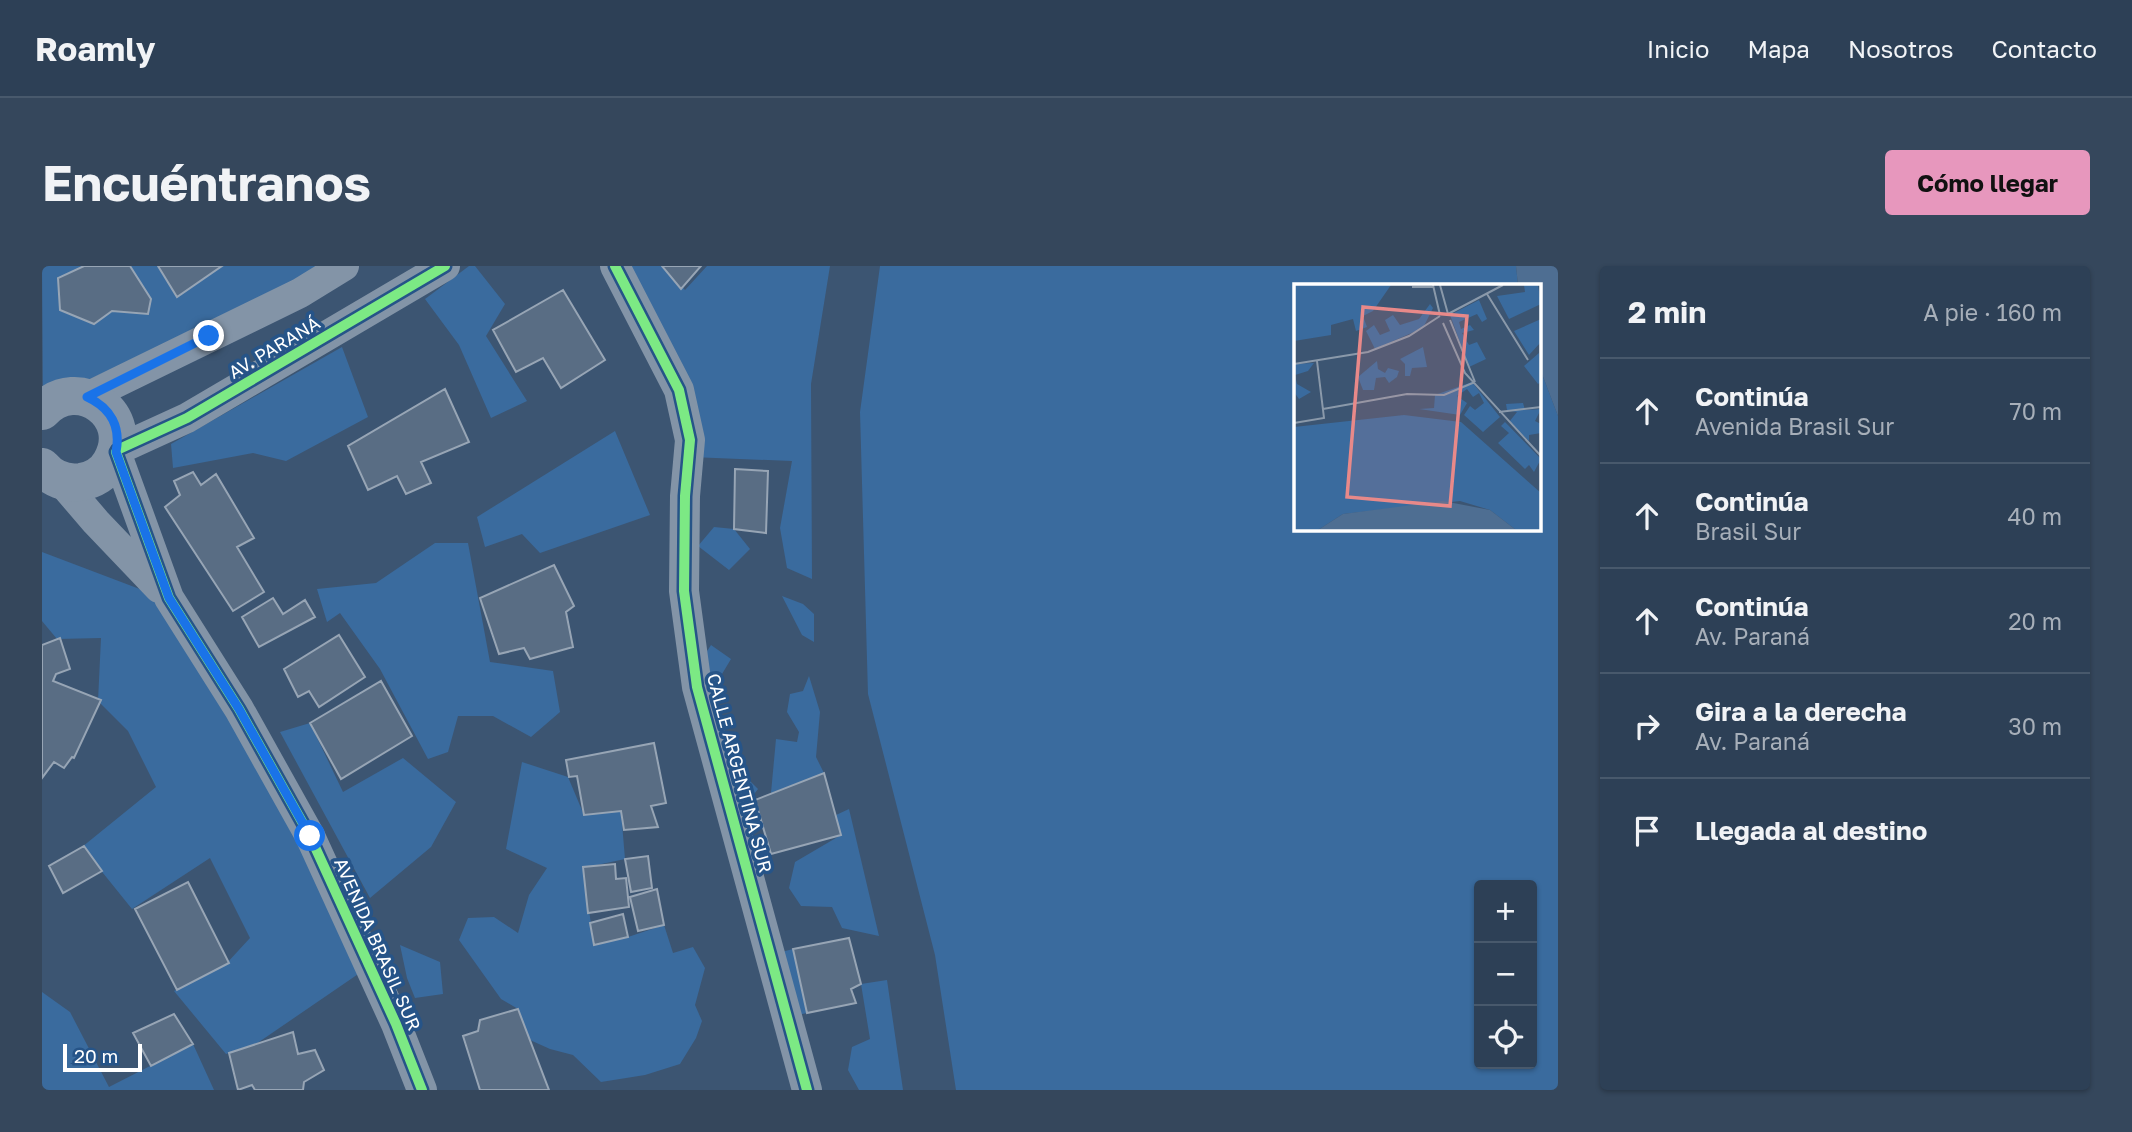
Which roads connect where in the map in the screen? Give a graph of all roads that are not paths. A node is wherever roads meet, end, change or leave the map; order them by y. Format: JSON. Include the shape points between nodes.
{"nodes":[{"id":1,"x":344,"y":266,"type":"edge"},
{"id":2,"x":444,"y":266,"type":"edge"},
{"id":3,"x":615,"y":266,"type":"edge"},
{"id":4,"x":87,"y":397,"type":"junction"},
{"id":5,"x":42,"y":411,"type":"edge"},
{"id":6,"x":116,"y":451,"type":"junction"},
{"id":7,"x":50,"y":477,"type":"edge"},
{"id":8,"x":169,"y":598,"type":"junction"},
{"id":9,"x":422,"y":1090,"type":"edge"},
{"id":10,"x":807,"y":1090,"type":"edge"}],
"edges":[{"from":1,"to":4,"type":"street","name":"AV. PARANÁ","via":[[300,293]]},
{"from":2,"to":6,"type":"street","name":"AV. PARANÁ","via":[[187,418]]},
{"from":3,"to":10,"type":"street","name":"CALLE ARGENTINA SUR","via":[[679,390],[690,440],[684,591],[697,687]]},
{"from":4,"to":5,"type":"street","name":"AV. PARANÁ","via":[[60,398]]},
{"from":4,"to":6,"type":"street","via":[[109,412],[118,437]]},
{"from":6,"to":7,"type":"street","name":"AV. PARANÁ","via":[[110,465],[88,481]]},
{"from":6,"to":8,"type":"street"},
{"from":7,"to":8,"type":"street"},
{"from":8,"to":9,"type":"street","name":"AVENIDA BRASIL SUR","via":[[239,709],[310,836]]}]}
